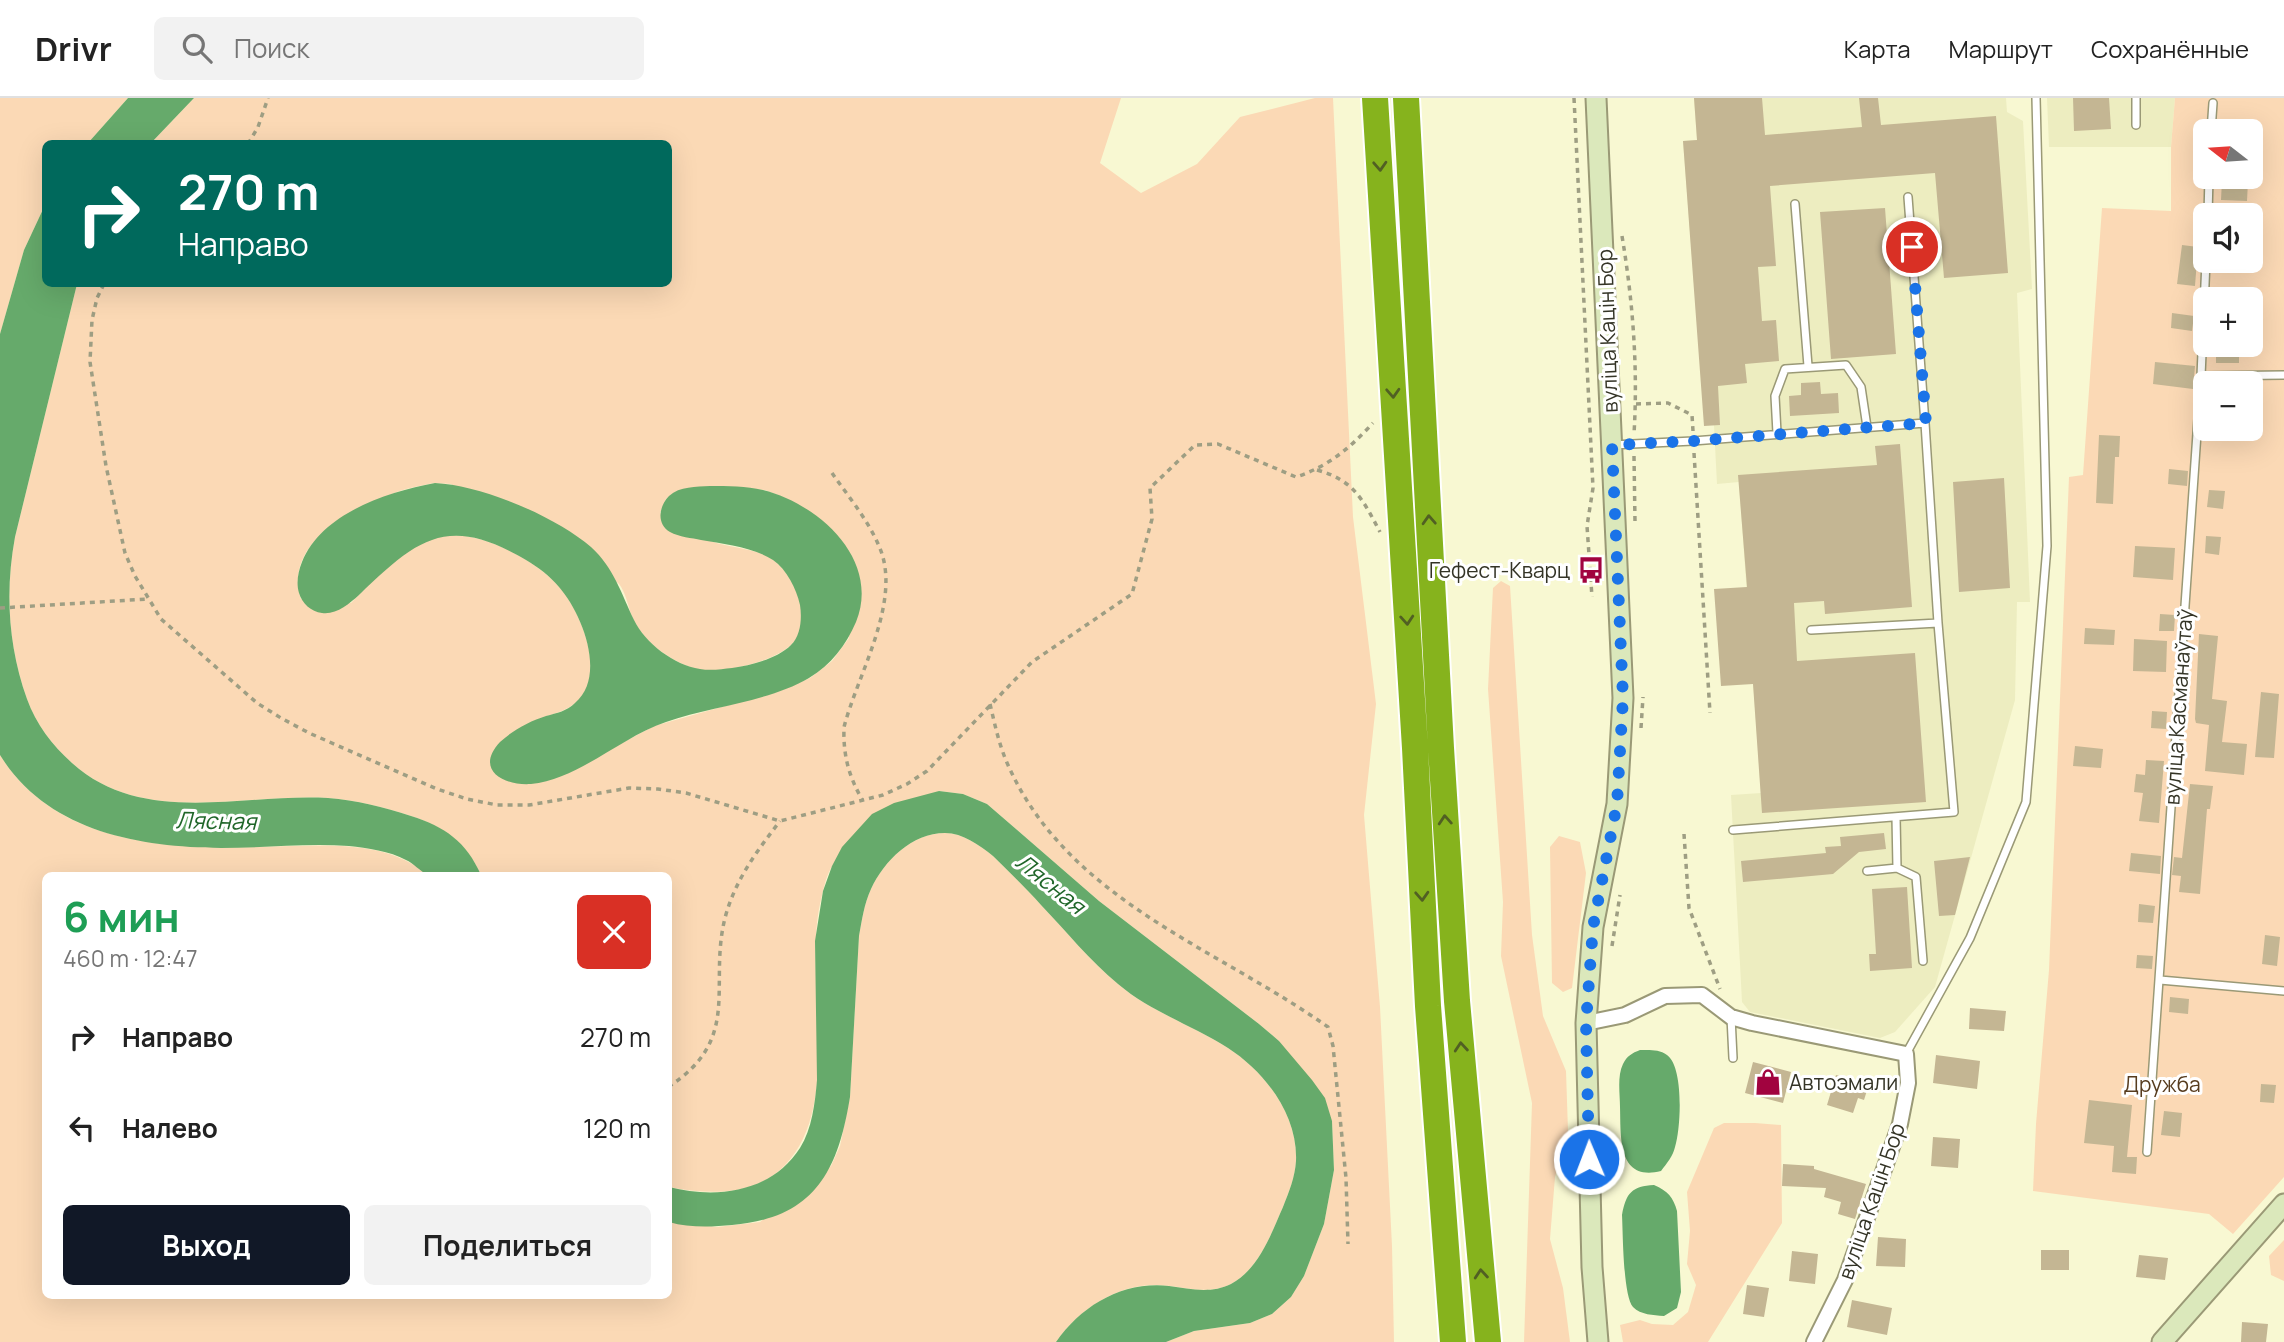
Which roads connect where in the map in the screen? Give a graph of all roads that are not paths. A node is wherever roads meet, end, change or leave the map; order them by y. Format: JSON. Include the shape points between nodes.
{"nodes":[{"id":1,"x":1375,"y":98,"type":"edge"},
{"id":2,"x":1406,"y":98,"type":"edge"},
{"id":3,"x":1596,"y":98,"type":"edge"},
{"id":4,"x":2036,"y":98,"type":"edge"},
{"id":5,"x":2136,"y":98,"type":"edge"},
{"id":6,"x":2213,"y":103,"type":"dead end"},
{"id":7,"x":2212,"y":119,"type":"edge"},
{"id":8,"x":2136,"y":125,"type":"dead end"},
{"id":9,"x":1908,"y":197,"type":"dead end"},
{"id":10,"x":1796,"y":204,"type":"dead end"},
{"id":11,"x":2205,"y":273,"type":"edge"},
{"id":12,"x":1808,"y":366,"type":"junction"},
{"id":13,"x":2201,"y":371,"type":"edge"},
{"id":14,"x":2263,"y":375,"type":"edge"},
{"id":15,"x":2284,"y":375,"type":"edge"},
{"id":16,"x":1926,"y":423,"type":"junction"},
{"id":17,"x":1867,"y":428,"type":"junction"},
{"id":18,"x":1777,"y":433,"type":"junction"},
{"id":19,"x":2197,"y":441,"type":"edge"},
{"id":20,"x":1612,"y":445,"type":"junction"},
{"id":21,"x":1938,"y":623,"type":"junction"},
{"id":22,"x":1811,"y":630,"type":"dead end"},
{"id":23,"x":1896,"y":817,"type":"junction"},
{"id":24,"x":1733,"y":830,"type":"dead end"},
{"id":25,"x":1896,"y":868,"type":"junction"},
{"id":26,"x":1867,"y":871,"type":"dead end"},
{"id":27,"x":1923,"y":961,"type":"dead end"},
{"id":28,"x":2160,"y":979,"type":"junction"},
{"id":29,"x":2284,"y":991,"type":"edge"},
{"id":30,"x":1731,"y":1017,"type":"junction"},
{"id":31,"x":1586,"y":1023,"type":"junction"},
{"id":32,"x":1906,"y":1054,"type":"junction"},
{"id":33,"x":1733,"y":1058,"type":"dead end"},
{"id":34,"x":2147,"y":1152,"type":"dead end"},
{"id":35,"x":2284,"y":1205,"type":"edge"},
{"id":36,"x":1453,"y":1342,"type":"edge"},
{"id":37,"x":1488,"y":1342,"type":"edge"},
{"id":38,"x":1598,"y":1342,"type":"edge"},
{"id":39,"x":1814,"y":1342,"type":"edge"},
{"id":40,"x":2162,"y":1342,"type":"edge"}],
"edges":[{"from":1,"to":36,"type":"highway","one_way":true,"via":[[1428,1006]]},
{"from":37,"to":2,"type":"highway","one_way":true,"via":[[1457,1001]]},
{"from":3,"to":20,"type":"main road","name":"вуліца Кацін Бор"},
{"from":4,"to":32,"type":"lane","via":[[2047,546],[2026,803],[1970,938]]},
{"from":5,"to":8,"type":"lane"},
{"from":6,"to":7,"type":"lane"},
{"from":9,"to":16,"type":"lane"},
{"from":10,"to":12,"type":"lane"},
{"from":11,"to":13,"type":"lane","name":"вуліца Касманаўтаў"},
{"from":12,"to":17,"type":"lane","via":[[1846,365],[1861,387]]},
{"from":12,"to":18,"type":"lane","via":[[1785,369],[1775,396]]},
{"from":14,"to":15,"type":"lane"},
{"from":16,"to":17,"type":"lane"},
{"from":16,"to":21,"type":"lane"},
{"from":17,"to":18,"type":"lane"},
{"from":18,"to":20,"type":"lane"},
{"from":19,"to":28,"type":"lane","name":"вуліца Касманаўтаў"},
{"from":20,"to":31,"type":"main road","name":"вуліца Кацін Бор","via":[[1623,698],[1617,804],[1593,927]]},
{"from":21,"to":22,"type":"lane"},
{"from":21,"to":23,"type":"lane","via":[[1954,812]]},
{"from":23,"to":24,"type":"lane"},
{"from":23,"to":25,"type":"lane"},
{"from":25,"to":26,"type":"lane"},
{"from":25,"to":27,"type":"lane","via":[[1916,877]]},
{"from":28,"to":29,"type":"lane"},
{"from":28,"to":34,"type":"lane","name":"вуліца Касманаўтаў"},
{"from":30,"to":31,"type":"street","via":[[1702,995],[1665,996],[1625,1015]]},
{"from":30,"to":32,"type":"street"},
{"from":30,"to":33,"type":"lane"},
{"from":31,"to":38,"type":"main road","name":"вуліца Кацін Бор"},
{"from":32,"to":39,"type":"street","name":"вуліца Кацін Бор","via":[[1908,1083],[1900,1124],[1845,1280]]},
{"from":35,"to":40,"type":"main road"}]}
